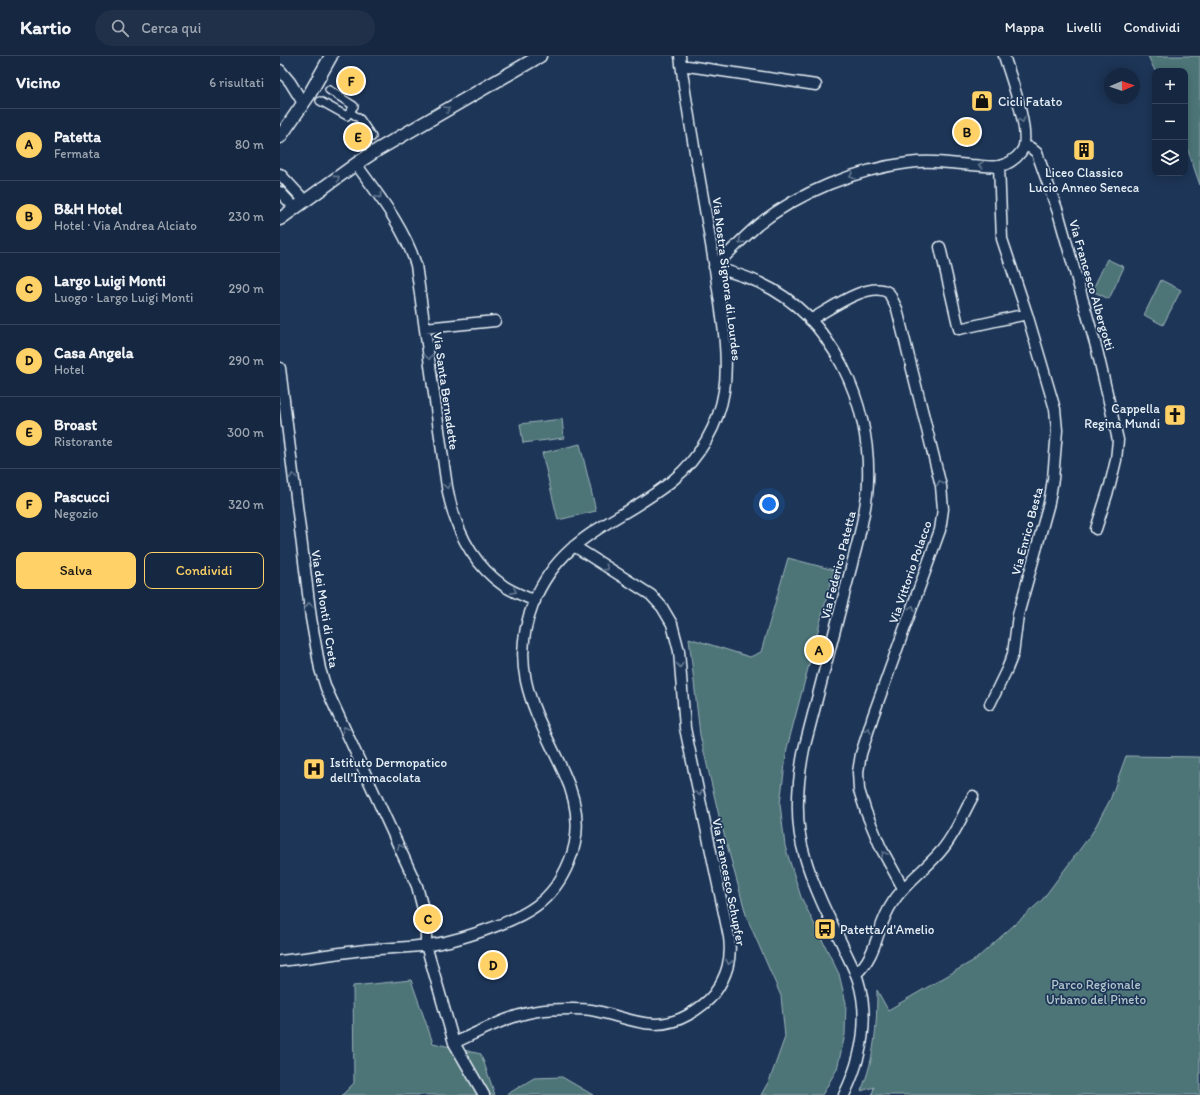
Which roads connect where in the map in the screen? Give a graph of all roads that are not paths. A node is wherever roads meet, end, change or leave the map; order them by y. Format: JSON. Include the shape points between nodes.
{"nodes":[{"id":1,"x":331,"y":56,"type":"edge"},
{"id":2,"x":540,"y":56,"type":"edge"},
{"id":3,"x":1004,"y":56,"type":"edge"},
{"id":4,"x":680,"y":61,"type":"edge"},
{"id":5,"x":280,"y":70,"type":"edge"},
{"id":6,"x":816,"y":85,"type":"dead end"},
{"id":7,"x":329,"y":90,"type":"dead end"},
{"id":8,"x":320,"y":101,"type":"dead end"},
{"id":9,"x":303,"y":104,"type":"junction"},
{"id":10,"x":350,"y":112,"type":"junction"},
{"id":11,"x":280,"y":137,"type":"edge"},
{"id":12,"x":372,"y":137,"type":"dead end"},
{"id":13,"x":1025,"y":146,"type":"junction"},
{"id":14,"x":356,"y":164,"type":"junction"},
{"id":15,"x":999,"y":166,"type":"junction"},
{"id":16,"x":280,"y":174,"type":"edge"},
{"id":17,"x":280,"y":192,"type":"edge"},
{"id":18,"x":305,"y":201,"type":"junction"},
{"id":19,"x":295,"y":208,"type":"junction"},
{"id":20,"x":280,"y":219,"type":"edge"},
{"id":21,"x":940,"y":247,"type":"dead end"},
{"id":22,"x":714,"y":267,"type":"junction"},
{"id":23,"x":1027,"y":314,"type":"junction"},
{"id":24,"x":495,"y":320,"type":"dead end"},
{"id":25,"x":810,"y":320,"type":"junction"},
{"id":26,"x":425,"y":328,"type":"junction"},
{"id":27,"x":280,"y":368,"type":"edge"},
{"id":28,"x":1096,"y":529,"type":"dead end"},
{"id":29,"x":574,"y":546,"type":"junction"},
{"id":30,"x":535,"y":601,"type":"junction"},
{"id":31,"x":990,"y":704,"type":"dead end"},
{"id":32,"x":973,"y":796,"type":"dead end"},
{"id":33,"x":903,"y":888,"type":"junction"},
{"id":34,"x":426,"y":945,"type":"junction"},
{"id":35,"x":280,"y":961,"type":"edge"},
{"id":36,"x":856,"y":974,"type":"junction"},
{"id":37,"x":454,"y":1043,"type":"junction"},
{"id":38,"x":484,"y":1095,"type":"edge"},
{"id":39,"x":844,"y":1095,"type":"edge"}],
"edges":[{"from":1,"to":9,"type":"street"},
{"from":14,"to":2,"type":"street","one_way":true},
{"from":3,"to":13,"type":"street","one_way":true,"via":[[1023,121]]},
{"from":4,"to":6,"type":"street"},
{"from":4,"to":22,"type":"street","name":"Via Nostra Signora di Lourdes"},
{"from":5,"to":9,"type":"street"},
{"from":7,"to":10,"type":"street","via":[[354,106]]},
{"from":8,"to":10,"type":"street","via":[[347,116]]},
{"from":9,"to":11,"type":"street"},
{"from":10,"to":12,"type":"street","via":[[360,119]]},
{"from":13,"to":15,"type":"street","via":[[1014,159]]},
{"from":13,"to":28,"type":"street","name":"Via Francesco Albergotti","via":[[1037,153],[1058,212],[1101,364],[1118,440],[1113,472]]},
{"from":18,"to":14,"type":"street","one_way":true},
{"from":14,"to":26,"type":"street","name":"Via Santa Bernadette","one_way":true,"via":[[396,220],[410,247],[418,271]]},
{"from":15,"to":22,"type":"street","one_way":true,"via":[[915,162],[849,177],[804,196],[780,210],[758,226]]},
{"from":15,"to":23,"type":"street","name":"Via Enrico Besta","via":[[1002,239]]},
{"from":16,"to":18,"type":"street"},
{"from":17,"to":19,"type":"street"},
{"from":18,"to":19,"type":"street"},
{"from":19,"to":20,"type":"street"},
{"from":21,"to":23,"type":"street","via":[[959,329]]},
{"from":22,"to":25,"type":"street","name":"Via Federico Patetta","via":[[768,286]]},
{"from":22,"to":29,"type":"street","name":"Via Nostra Signora di Lourdes","via":[[724,337],[726,374],[720,407],[708,436],[693,459],[674,479]]},
{"from":23,"to":31,"type":"street","name":"Via Enrico Besta","via":[[1055,409],[1056,450],[1047,512],[1018,615],[1012,659]]},
{"from":24,"to":26,"type":"street"},
{"from":33,"to":25,"type":"street","name":"Via Vittorio Polacco","one_way":true,"via":[[881,848],[866,812],[859,790],[858,772],[873,716],[940,530],[943,509],[941,486],[897,309],[888,294],[878,289],[866,291]]},
{"from":25,"to":36,"type":"street","name":"Via Federico Patetta","via":[[842,364],[856,394],[868,455],[863,520],[804,749],[798,804],[802,845],[809,870]]},
{"from":26,"to":30,"type":"street","name":"Via Santa Bernadette","one_way":true,"via":[[447,487],[459,531],[468,548],[491,576],[505,587]]},
{"from":34,"to":27,"type":"street","name":"Via dei Monti di Creta","one_way":true,"via":[[424,912],[416,883],[326,688],[320,669],[305,576]]},
{"from":29,"to":30,"type":"street","name":"Via Nostra Signora di Lourdes","via":[[552,571]]},
{"from":29,"to":37,"type":"street","name":"Via Francesco Schupfer","one_way":true,"via":[[650,596],[662,607],[672,624],[679,651],[685,728],[729,937],[729,962],[721,983],[711,997],[695,1011],[665,1024],[645,1024],[590,1010],[544,1010],[507,1019]]},
{"from":30,"to":34,"type":"street","name":"Via Nostra Signora di Lourdes","via":[[525,634],[524,670],[530,698],[573,794],[577,823],[574,849],[556,886],[534,908],[476,933]]},
{"from":32,"to":33,"type":"street","via":[[946,846]]},
{"from":33,"to":36,"type":"street","via":[[884,916],[869,960]]},
{"from":34,"to":35,"type":"street","name":"Via Nostra Signora di Lourdes"},
{"from":34,"to":37,"type":"street"},
{"from":36,"to":39,"type":"street","name":"Via Federico Patetta","via":[[862,998],[863,1029],[856,1066]]},
{"from":37,"to":38,"type":"street"}]}
